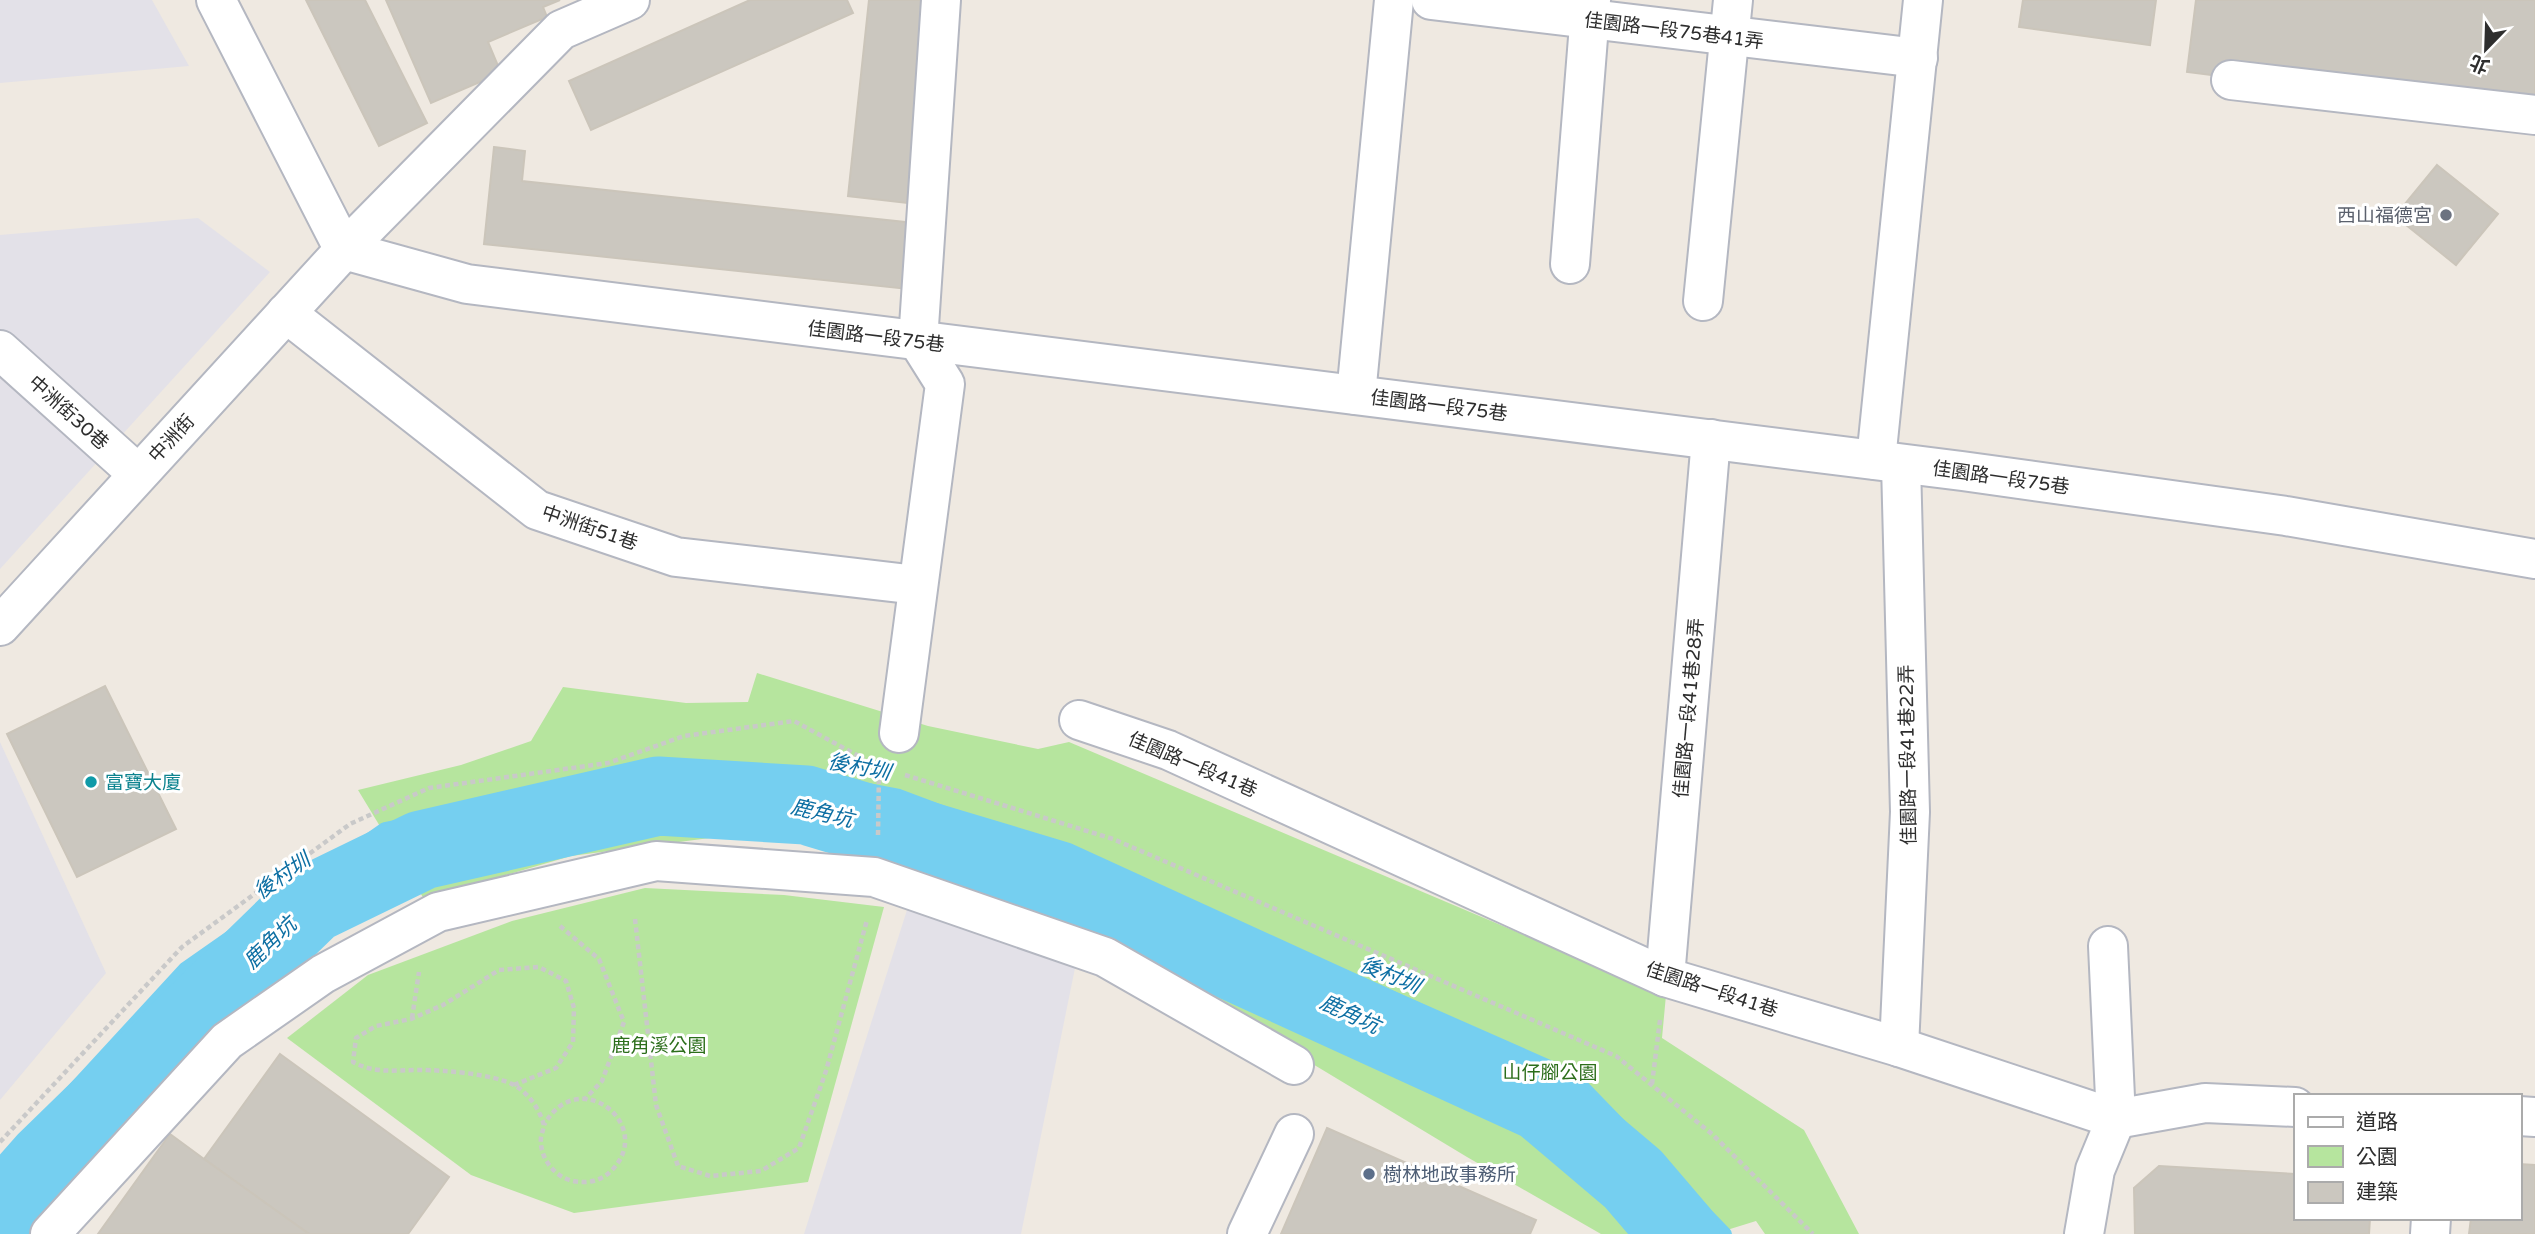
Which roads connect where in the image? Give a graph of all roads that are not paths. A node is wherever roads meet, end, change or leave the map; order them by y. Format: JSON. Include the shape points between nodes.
{"nodes":[{"id":1,"x":216,"y":0,"type":"edge"},
{"id":2,"x":630,"y":0,"type":"edge"},
{"id":3,"x":941,"y":0,"type":"edge"},
{"id":4,"x":1394,"y":0,"type":"edge"},
{"id":5,"x":1431,"y":0,"type":"edge"},
{"id":6,"x":1923,"y":0,"type":"edge"},
{"id":7,"x":1590,"y":10,"type":"edge"},
{"id":8,"x":1731,"y":18,"type":"edge"},
{"id":9,"x":1917,"y":58,"type":"junction"},
{"id":10,"x":2231,"y":80,"type":"dead end"},
{"id":11,"x":2535,"y":115,"type":"edge"},
{"id":12,"x":344,"y":250,"type":"junction"},
{"id":13,"x":1570,"y":264,"type":"dead end"},
{"id":14,"x":1703,"y":300,"type":"dead end"},
{"id":15,"x":286,"y":313,"type":"junction"},
{"id":16,"x":918,"y":341,"type":"junction"},
{"id":17,"x":0,"y":350,"type":"edge"},
{"id":18,"x":1356,"y":395,"type":"junction"},
{"id":19,"x":1711,"y":439,"type":"junction"},
{"id":20,"x":1889,"y":462,"type":"junction"},
{"id":21,"x":138,"y":474,"type":"junction"},
{"id":22,"x":2535,"y":559,"type":"edge"},
{"id":23,"x":917,"y":585,"type":"junction"},
{"id":24,"x":0,"y":626,"type":"edge"},
{"id":25,"x":1079,"y":720,"type":"dead end"},
{"id":26,"x":898,"y":733,"type":"dead end"},
{"id":27,"x":2108,"y":946,"type":"dead end"},
{"id":28,"x":1665,"y":977,"type":"junction"},
{"id":29,"x":1899,"y":1047,"type":"junction"},
{"id":30,"x":1294,"y":1065,"type":"dead end"},
{"id":31,"x":2294,"y":1107,"type":"edge"},
{"id":32,"x":2116,"y":1119,"type":"junction"},
{"id":33,"x":1294,"y":1134,"type":"dead end"},
{"id":34,"x":50,"y":1234,"type":"edge"},
{"id":35,"x":1247,"y":1234,"type":"edge"},
{"id":36,"x":2084,"y":1234,"type":"edge"}],
"edges":[{"from":1,"to":12,"type":"street"},
{"from":2,"to":12,"type":"street","name":"中洲街","via":[[561,30]]},
{"from":3,"to":16,"type":"street"},
{"from":4,"to":18,"type":"street"},
{"from":5,"to":7,"type":"street","name":"佳園路一段75巷41弄"},
{"from":6,"to":9,"type":"street","name":"佳園路一段41巷22弄"},
{"from":7,"to":8,"type":"street","name":"佳園路一段75巷41弄"},
{"from":7,"to":13,"type":"street"},
{"from":8,"to":9,"type":"street","name":"佳園路一段75巷41弄"},
{"from":8,"to":14,"type":"street"},
{"from":9,"to":20,"type":"street","name":"佳園路一段41巷22弄"},
{"from":10,"to":11,"type":"street"},
{"from":12,"to":15,"type":"street","name":"中洲街"},
{"from":12,"to":16,"type":"street","name":"佳園路一段75巷","via":[[467,284]]},
{"from":15,"to":21,"type":"street","name":"中洲街"},
{"from":15,"to":23,"type":"street","name":"中洲街51巷","via":[[537,510],[676,557]]},
{"from":16,"to":18,"type":"street","name":"佳園路一段75巷"},
{"from":16,"to":23,"type":"street","via":[[946,384]]},
{"from":17,"to":21,"type":"street","name":"中洲街30巷"},
{"from":18,"to":19,"type":"street","name":"佳園路一段75巷"},
{"from":19,"to":20,"type":"street","name":"佳園路一段75巷"},
{"from":19,"to":28,"type":"street","name":"佳園路一段41巷28弄"},
{"from":20,"to":22,"type":"street","name":"佳園路一段75巷","via":[[2286,516]]},
{"from":20,"to":29,"type":"street","name":"佳園路一段41巷22弄","via":[[1910,812]]},
{"from":21,"to":24,"type":"street","name":"中洲街"},
{"from":23,"to":26,"type":"street"},
{"from":25,"to":28,"type":"street","name":"佳園路一段41巷","via":[[1168,750]]},
{"from":27,"to":32,"type":"street"},
{"from":28,"to":29,"type":"street","name":"佳園路一段41巷"},
{"from":29,"to":32,"type":"street","name":"佳園路一段41巷"},
{"from":30,"to":34,"type":"street","via":[[1105,957],[874,877],[656,861],[438,912],[323,974],[227,1041]]},
{"from":31,"to":32,"type":"street","name":"佳園路一段41巷","via":[[2205,1103]]},
{"from":32,"to":36,"type":"street","via":[[2095,1170]]},
{"from":33,"to":35,"type":"street"}]}
